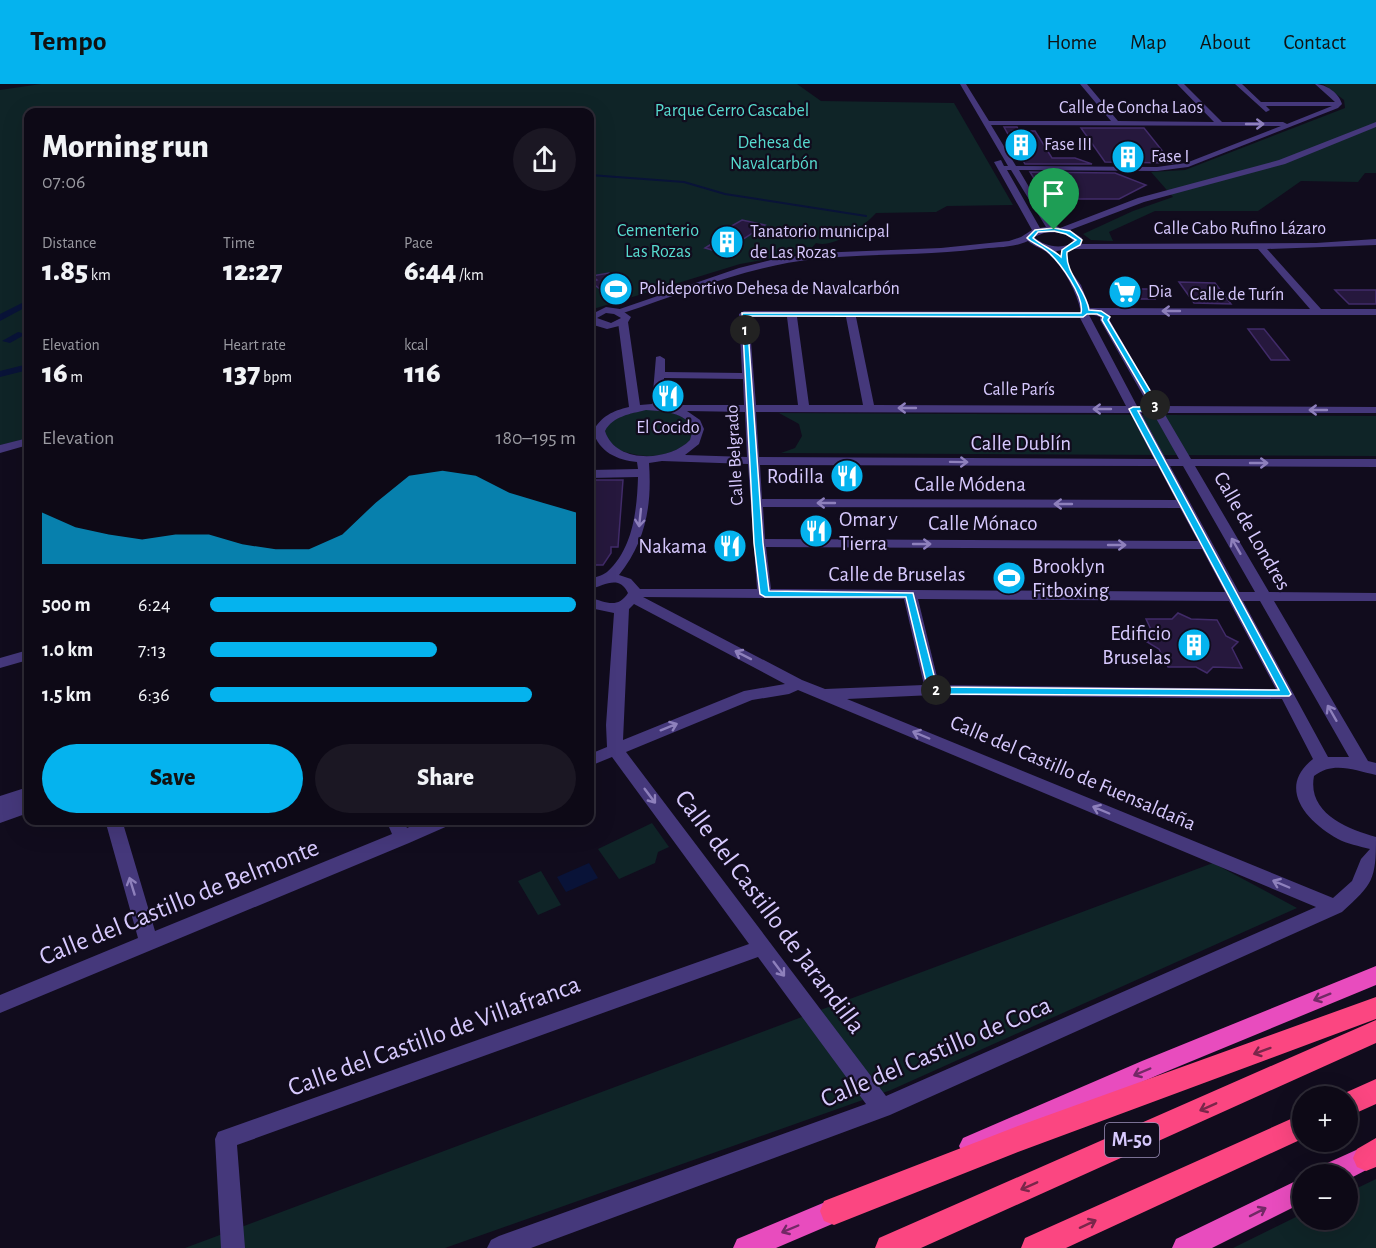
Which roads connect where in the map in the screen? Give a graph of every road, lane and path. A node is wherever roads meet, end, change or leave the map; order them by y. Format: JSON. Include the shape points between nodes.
{"nodes":[{"id":1,"x":953,"y":84,"type":"edge"},
{"id":2,"x":963,"y":84,"type":"edge"},
{"id":3,"x":1083,"y":84,"type":"edge"},
{"id":4,"x":1180,"y":84,"type":"edge"},
{"id":5,"x":1238,"y":84,"type":"edge"},
{"id":6,"x":1318,"y":84,"type":"edge"},
{"id":7,"x":957,"y":92,"type":"dead end"},
{"id":8,"x":1259,"y":104,"type":"junction"},
{"id":9,"x":1339,"y":104,"type":"junction"},
{"id":10,"x":986,"y":123,"type":"junction"},
{"id":11,"x":1116,"y":123,"type":"junction"},
{"id":12,"x":1220,"y":124,"type":"junction"},
{"id":13,"x":1280,"y":125,"type":"junction"},
{"id":14,"x":1376,"y":126,"type":"edge"},
{"id":15,"x":992,"y":152,"type":"dead end"},
{"id":16,"x":1000,"y":168,"type":"junction"},
{"id":17,"x":1014,"y":168,"type":"junction"},
{"id":18,"x":1058,"y":230,"type":"junction"},
{"id":19,"x":1037,"y":240,"type":"junction"},
{"id":20,"x":1073,"y":242,"type":"junction"},
{"id":21,"x":1376,"y":242,"type":"edge"},
{"id":22,"x":1260,"y":246,"type":"junction"},
{"id":23,"x":1063,"y":262,"type":"junction"},
{"id":24,"x":1318,"y":312,"type":"junction"},
{"id":25,"x":1376,"y":312,"type":"edge"},
{"id":26,"x":792,"y":314,"type":"junction"},
{"id":27,"x":594,"y":315,"type":"edge"},
{"id":28,"x":851,"y":315,"type":"junction"},
{"id":29,"x":1092,"y":315,"type":"junction"},
{"id":30,"x":623,"y":317,"type":"junction"},
{"id":31,"x":1376,"y":322,"type":"edge"},
{"id":32,"x":594,"y":324,"type":"edge"},
{"id":33,"x":607,"y":326,"type":"junction"},
{"id":34,"x":625,"y":334,"type":"junction"},
{"id":35,"x":660,"y":359,"type":"dead end"},
{"id":36,"x":659,"y":375,"type":"junction"},
{"id":37,"x":749,"y":376,"type":"junction"},
{"id":38,"x":751,"y":407,"type":"junction"},
{"id":39,"x":804,"y":407,"type":"junction"},
{"id":40,"x":635,"y":408,"type":"junction"},
{"id":41,"x":660,"y":408,"type":"junction"},
{"id":42,"x":869,"y":408,"type":"junction"},
{"id":43,"x":1133,"y":409,"type":"junction"},
{"id":44,"x":1158,"y":409,"type":"junction"},
{"id":45,"x":1376,"y":410,"type":"edge"},
{"id":46,"x":594,"y":436,"type":"edge"},
{"id":47,"x":24,"y":443,"type":"edge"},
{"id":48,"x":24,"y":448,"type":"edge"},
{"id":49,"x":0,"y":449,"type":"edge"},
{"id":50,"x":0,"y":454,"type":"edge"},
{"id":51,"x":665,"y":458,"type":"junction"},
{"id":52,"x":753,"y":461,"type":"junction"},
{"id":53,"x":1162,"y":462,"type":"junction"},
{"id":54,"x":1188,"y":463,"type":"junction"},
{"id":55,"x":1376,"y":463,"type":"edge"},
{"id":56,"x":643,"y":466,"type":"junction"},
{"id":57,"x":594,"y":473,"type":"edge"},
{"id":58,"x":756,"y":502,"type":"junction"},
{"id":59,"x":1184,"y":504,"type":"junction"},
{"id":60,"x":759,"y":543,"type":"junction"},
{"id":61,"x":1206,"y":545,"type":"junction"},
{"id":62,"x":609,"y":578,"type":"junction"},
{"id":63,"x":594,"y":582,"type":"edge"},
{"id":64,"x":765,"y":594,"type":"junction"},
{"id":65,"x":910,"y":595,"type":"junction"},
{"id":66,"x":1234,"y":597,"type":"junction"},
{"id":67,"x":1265,"y":597,"type":"junction"},
{"id":68,"x":1376,"y":597,"type":"edge"},
{"id":69,"x":630,"y":599,"type":"junction"},
{"id":70,"x":594,"y":605,"type":"edge"},
{"id":71,"x":24,"y":656,"type":"edge"},
{"id":72,"x":0,"y":663,"type":"edge"},
{"id":73,"x":797,"y":684,"type":"junction"},
{"id":74,"x":933,"y":690,"type":"junction"},
{"id":75,"x":822,"y":694,"type":"junction"},
{"id":76,"x":1286,"y":694,"type":"junction"},
{"id":77,"x":615,"y":749,"type":"junction"},
{"id":78,"x":594,"y":758,"type":"edge"},
{"id":79,"x":1323,"y":762,"type":"junction"},
{"id":80,"x":1369,"y":766,"type":"edge"},
{"id":81,"x":24,"y":794,"type":"edge"},
{"id":82,"x":0,"y":803,"type":"edge"},
{"id":83,"x":24,"y":807,"type":"edge"},
{"id":84,"x":0,"y":816,"type":"edge"},
{"id":85,"x":114,"y":825,"type":"edge"},
{"id":86,"x":396,"y":825,"type":"edge"},
{"id":87,"x":433,"y":825,"type":"edge"},
{"id":88,"x":1347,"y":836,"type":"junction"},
{"id":89,"x":403,"y":838,"type":"junction"},
{"id":90,"x":1376,"y":844,"type":"edge"},
{"id":91,"x":1371,"y":859,"type":"edge"},
{"id":92,"x":1335,"y":907,"type":"junction"},
{"id":93,"x":149,"y":942,"type":"junction"},
{"id":94,"x":763,"y":947,"type":"junction"},
{"id":95,"x":1376,"y":975,"type":"edge"},
{"id":96,"x":0,"y":1004,"type":"edge"},
{"id":97,"x":1376,"y":1008,"type":"edge"},
{"id":98,"x":1376,"y":1031,"type":"edge"},
{"id":99,"x":1376,"y":1091,"type":"edge"},
{"id":100,"x":1358,"y":1100,"type":"edge"},
{"id":101,"x":882,"y":1108,"type":"junction"},
{"id":102,"x":1292,"y":1131,"type":"edge"},
{"id":103,"x":1373,"y":1154,"type":"edge"},
{"id":104,"x":1352,"y":1164,"type":"edge"},
{"id":105,"x":1292,"y":1195,"type":"edge"},
{"id":106,"x":834,"y":1211,"type":"junction"},
{"id":107,"x":233,"y":1248,"type":"edge"},
{"id":108,"x":500,"y":1248,"type":"edge"},
{"id":109,"x":746,"y":1248,"type":"edge"},
{"id":110,"x":889,"y":1248,"type":"edge"},
{"id":111,"x":1035,"y":1248,"type":"edge"},
{"id":112,"x":1185,"y":1248,"type":"edge"}],
"edges":[{"from":1,"to":7,"type":"street"},
{"from":2,"to":10,"type":"street"},
{"from":3,"to":11,"type":"street"},
{"from":4,"to":12,"type":"street"},
{"from":5,"to":8,"type":"street"},
{"from":6,"to":9,"type":"street"},
{"from":8,"to":9,"type":"street"},
{"from":8,"to":13,"type":"street"},
{"from":9,"to":13,"type":"street","via":[[1293,124]]},
{"from":10,"to":11,"type":"street","name":"Calle de Concha Laos"},
{"from":10,"to":17,"type":"street"},
{"from":11,"to":12,"type":"street","name":"Calle de Concha Laos"},
{"from":12,"to":13,"type":"street","name":"Calle de Concha Laos","one_way":true},
{"from":13,"to":17,"type":"street","via":[[1174,168]]},
{"from":14,"to":18,"type":"street","via":[[1288,160],[1141,200]]},
{"from":14,"to":20,"type":"street","via":[[1279,168],[1147,203]]},
{"from":15,"to":16,"type":"street"},
{"from":16,"to":17,"type":"street"},
{"from":16,"to":19,"type":"street"},
{"from":17,"to":18,"type":"street","via":[[1046,222]]},
{"from":18,"to":19,"type":"street"},
{"from":18,"to":20,"type":"street"},
{"from":19,"to":20,"type":"street"},
{"from":19,"to":23,"type":"street"},
{"from":19,"to":30,"type":"street","via":[[943,254],[775,266]]},
{"from":20,"to":22,"type":"street","name":"Calle Cabo Rufino Lázaro","via":[[1104,246]]},
{"from":20,"to":23,"type":"street","via":[[1063,254]]},
{"from":21,"to":22,"type":"street","name":"Calle Cabo Rufino Lázaro"},
{"from":22,"to":24,"type":"street"},
{"from":23,"to":29,"type":"street"},
{"from":24,"to":25,"type":"street","name":"Calle de Turín"},
{"from":24,"to":29,"type":"street","name":"Calle de Turín","one_way":true},
{"from":26,"to":28,"type":"street"},
{"from":26,"to":37,"type":"street","name":"Calle Belgrado","via":[[744,314]]},
{"from":26,"to":39,"type":"street"},
{"from":27,"to":30,"type":"street","via":[[601,311]]},
{"from":28,"to":29,"type":"street"},
{"from":28,"to":42,"type":"street"},
{"from":29,"to":31,"type":"street","name":"Calle de Turín"},
{"from":29,"to":43,"type":"street","via":[[1090,330]]},
{"from":29,"to":44,"type":"street","name":"Calle de Londres"},
{"from":30,"to":33,"type":"street"},
{"from":30,"to":34,"type":"street"},
{"from":32,"to":33,"type":"street"},
{"from":33,"to":34,"type":"street"},
{"from":34,"to":40,"type":"street"},
{"from":35,"to":36,"type":"street"},
{"from":36,"to":37,"type":"street"},
{"from":36,"to":41,"type":"street"},
{"from":37,"to":38,"type":"street","name":"Calle Belgrado"},
{"from":38,"to":39,"type":"street","name":"Calle París"},
{"from":38,"to":41,"type":"street","name":"Calle París"},
{"from":38,"to":52,"type":"street","name":"Calle Belgrado"},
{"from":39,"to":42,"type":"street","name":"Calle París"},
{"from":40,"to":41,"type":"street","name":"Calle París"},
{"from":40,"to":46,"type":"street","name":"Calle París","via":[[612,416]]},
{"from":41,"to":51,"type":"street","via":[[685,415],[698,428],[698,435],[688,449]]},
{"from":43,"to":42,"type":"street","name":"Calle París","one_way":true},
{"from":43,"to":44,"type":"street","name":"Calle París"},
{"from":43,"to":53,"type":"street"},
{"from":45,"to":44,"type":"street","name":"Calle París","one_way":true},
{"from":44,"to":54,"type":"street","name":"Calle de Londres"},
{"from":46,"to":56,"type":"street","via":[[612,452]]},
{"from":47,"to":49,"type":"street"},
{"from":48,"to":50,"type":"street"},
{"from":51,"to":52,"type":"street","name":"Calle Dublín"},
{"from":51,"to":56,"type":"street","name":"Calle Dublín"},
{"from":52,"to":53,"type":"street","name":"Calle Dublín","one_way":true},
{"from":52,"to":58,"type":"street","name":"Calle Belgrado"},
{"from":53,"to":54,"type":"street","name":"Calle Dublín"},
{"from":53,"to":59,"type":"street"},
{"from":54,"to":55,"type":"street","name":"Calle Dublín","one_way":true},
{"from":67,"to":54,"type":"street","name":"Calle de Londres","one_way":true},
{"from":56,"to":57,"type":"street"},
{"from":56,"to":62,"type":"street","one_way":true,"via":[[638,530],[621,564]]},
{"from":59,"to":58,"type":"street","name":"Calle Módena","one_way":true},
{"from":58,"to":60,"type":"street","name":"Calle Belgrado"},
{"from":59,"to":61,"type":"street"},
{"from":60,"to":61,"type":"street","name":"Calle Mónaco","one_way":true},
{"from":60,"to":64,"type":"street","name":"Calle Belgrado"},
{"from":61,"to":66,"type":"street"},
{"from":62,"to":63,"type":"street"},
{"from":62,"to":69,"type":"street","name":"Calle del Castillo de Fuensaldaña","via":[[627,582]]},
{"from":64,"to":65,"type":"street","name":"Calle de Bruselas"},
{"from":64,"to":69,"type":"street","name":"Calle de Bruselas"},
{"from":65,"to":66,"type":"street","name":"Calle de Bruselas"},
{"from":65,"to":74,"type":"street"},
{"from":66,"to":67,"type":"street","name":"Calle de Bruselas"},
{"from":66,"to":76,"type":"street"},
{"from":67,"to":68,"type":"street","name":"Calle de Bruselas"},
{"from":80,"to":67,"type":"street","name":"Calle de Londres","one_way":true},
{"from":69,"to":70,"type":"street","name":"Calle de Bruselas","via":[[606,609]]},
{"from":73,"to":69,"type":"street","name":"Calle del Castillo de Fuensaldaña","one_way":true},
{"from":69,"to":77,"type":"street","via":[[614,725]]},
{"from":71,"to":72,"type":"street"},
{"from":73,"to":75,"type":"street","name":"Calle del Castillo de Fuensaldaña"},
{"from":77,"to":73,"type":"street","one_way":true,"via":[[749,694],[789,689]]},
{"from":74,"to":75,"type":"street"},
{"from":74,"to":76,"type":"street"},
{"from":92,"to":75,"type":"street","name":"Calle del Castillo de Fuensaldaña","one_way":true},
{"from":76,"to":79,"type":"street"},
{"from":77,"to":78,"type":"street"},
{"from":77,"to":94,"type":"street","name":"Calle del Castillo de Jarandilla","one_way":true},
{"from":79,"to":80,"type":"street","via":[[1341,760]]},
{"from":79,"to":88,"type":"street","via":[[1310,769],[1302,780],[1303,795],[1327,824]]},
{"from":81,"to":82,"type":"street"},
{"from":83,"to":84,"type":"street"},
{"from":93,"to":85,"type":"street","one_way":true},
{"from":86,"to":89,"type":"street"},
{"from":87,"to":89,"type":"street","name":"Calle del Castillo de Belmonte"},
{"from":88,"to":90,"type":"street"},
{"from":88,"to":91,"type":"street","name":"Calle del Castillo de Coca"},
{"from":89,"to":93,"type":"street","name":"Calle del Castillo de Belmonte"},
{"from":91,"to":92,"type":"street","name":"Calle del Castillo de Coca","via":[[1360,885]]},
{"from":92,"to":101,"type":"street","name":"Calle del Castillo de Coca"},
{"from":93,"to":96,"type":"street","name":"Calle del Castillo de Belmonte"},
{"from":94,"to":101,"type":"street","name":"Calle del Castillo de Jarandilla","one_way":true},
{"from":94,"to":107,"type":"street","name":"Calle del Castillo de Villafranca","via":[[226,1139]]},
{"from":95,"to":106,"type":"highway","one_way":true,"via":[[997,1133]]},
{"from":97,"to":106,"type":"highway","one_way":true},
{"from":98,"to":110,"type":"highway","number":"M-50","one_way":true},
{"from":99,"to":100,"type":"highway"},
{"from":101,"to":108,"type":"street","name":"Calle del Castillo de Coca"},
{"from":111,"to":102,"type":"highway","number":"M-50","one_way":true},
{"from":103,"to":104,"type":"highway"},
{"from":112,"to":105,"type":"highway","one_way":true},
{"from":106,"to":109,"type":"highway","one_way":true}]}
